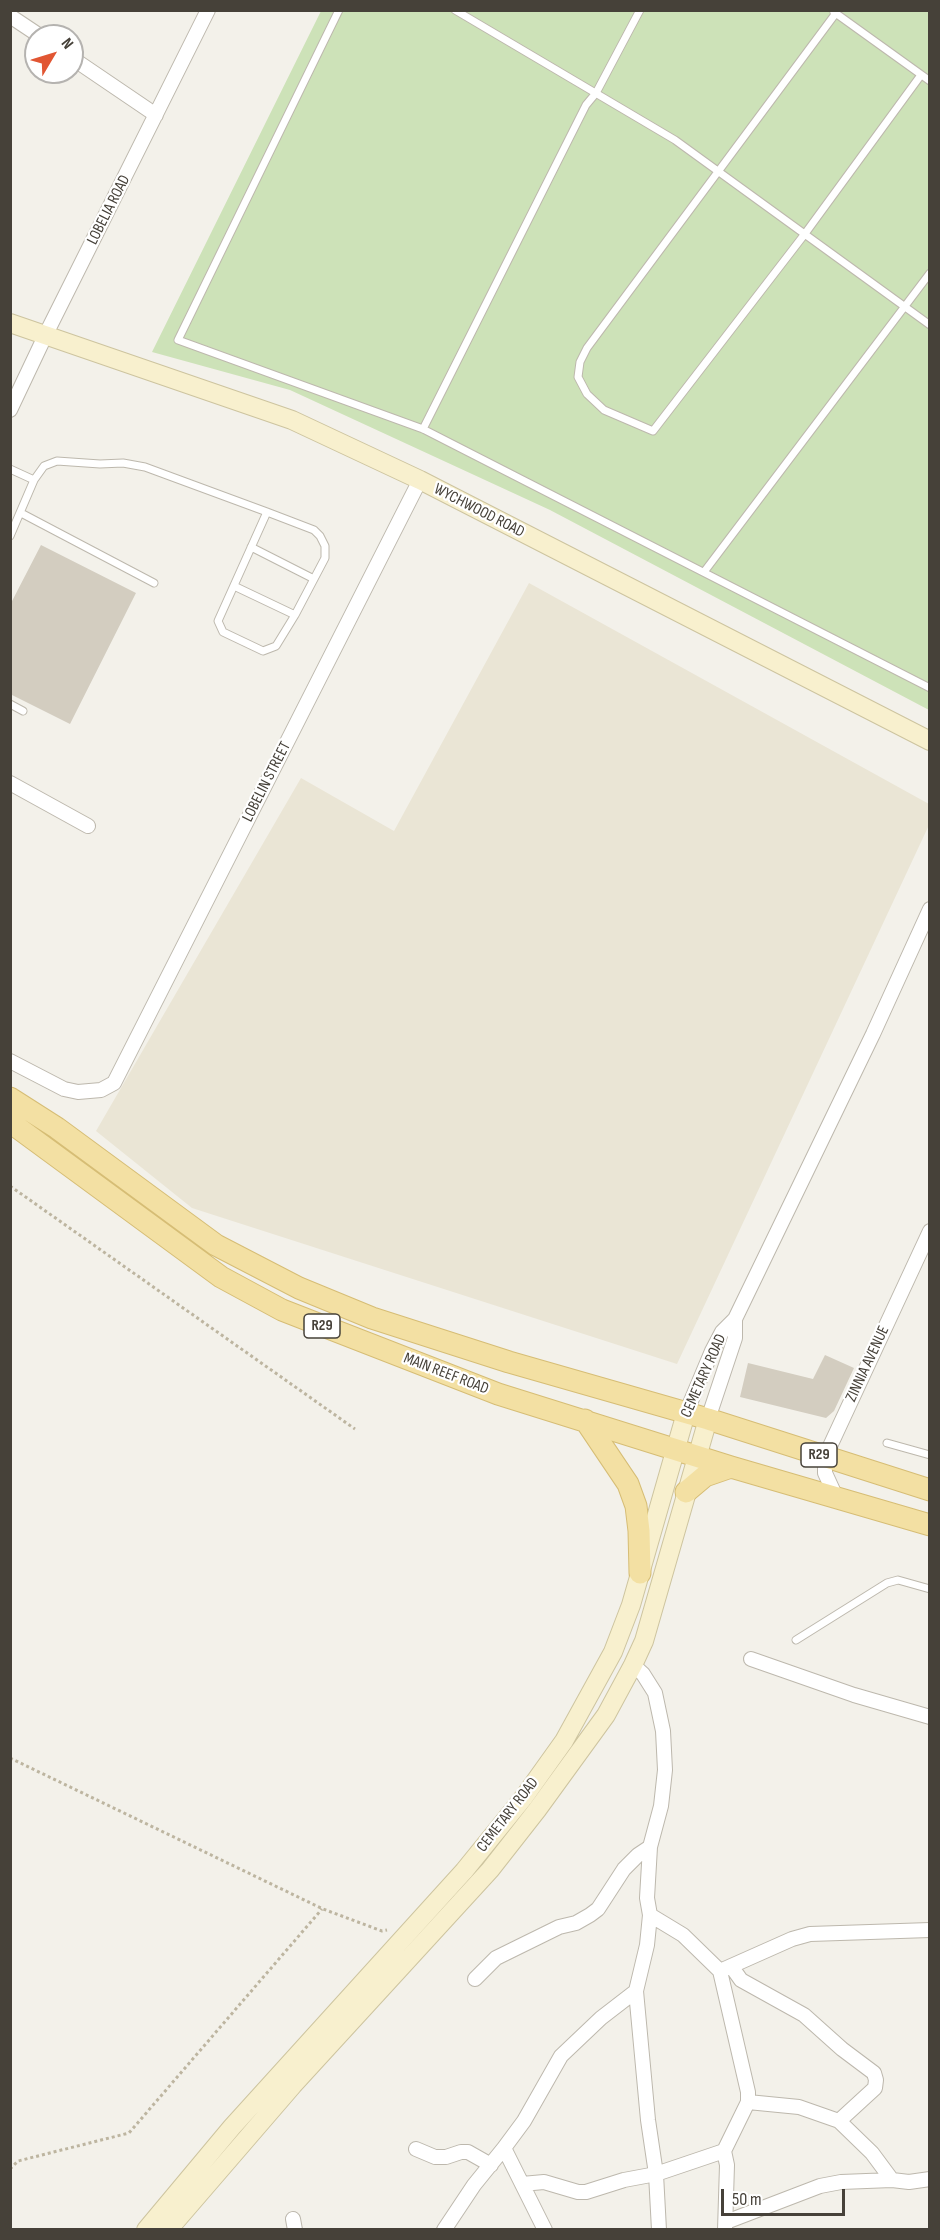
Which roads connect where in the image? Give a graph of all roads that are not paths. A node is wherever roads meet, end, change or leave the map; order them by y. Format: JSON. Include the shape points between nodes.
{"nodes":[{"id":1,"x":208,"y":10,"type":"edge"},
{"id":2,"x":339,"y":10,"type":"edge"},
{"id":3,"x":455,"y":10,"type":"edge"},
{"id":4,"x":640,"y":10,"type":"edge"},
{"id":5,"x":834,"y":12,"type":"edge"},
{"id":6,"x":10,"y":16,"type":"edge"},
{"id":7,"x":24,"y":25,"type":"edge"},
{"id":8,"x":84,"y":66,"type":"edge"},
{"id":9,"x":921,"y":75,"type":"junction"},
{"id":10,"x":930,"y":81,"type":"edge"},
{"id":11,"x":596,"y":93,"type":"junction"},
{"id":12,"x":156,"y":116,"type":"junction"},
{"id":13,"x":718,"y":171,"type":"junction"},
{"id":14,"x":804,"y":235,"type":"junction"},
{"id":15,"x":930,"y":273,"type":"edge"},
{"id":16,"x":904,"y":307,"type":"junction"},
{"id":17,"x":10,"y":323,"type":"edge"},
{"id":18,"x":930,"y":325,"type":"edge"},
{"id":19,"x":46,"y":334,"type":"junction"},
{"id":20,"x":10,"y":410,"type":"edge"},
{"id":21,"x":423,"y":429,"type":"junction"},
{"id":22,"x":10,"y":469,"type":"edge"},
{"id":23,"x":34,"y":480,"type":"junction"},
{"id":24,"x":420,"y":480,"type":"junction"},
{"id":25,"x":267,"y":512,"type":"junction"},
{"id":26,"x":21,"y":513,"type":"junction"},
{"id":27,"x":10,"y":536,"type":"edge"},
{"id":28,"x":251,"y":547,"type":"junction"},
{"id":29,"x":704,"y":572,"type":"junction"},
{"id":30,"x":314,"y":579,"type":"junction"},
{"id":31,"x":154,"y":583,"type":"dead end"},
{"id":32,"x":234,"y":586,"type":"junction"},
{"id":33,"x":296,"y":615,"type":"junction"},
{"id":34,"x":930,"y":688,"type":"edge"},
{"id":35,"x":10,"y":704,"type":"edge"},
{"id":36,"x":23,"y":711,"type":"dead end"},
{"id":37,"x":930,"y":741,"type":"edge"},
{"id":38,"x":10,"y":783,"type":"edge"},
{"id":39,"x":88,"y":826,"type":"dead end"},
{"id":40,"x":930,"y":909,"type":"edge"},
{"id":41,"x":10,"y":1061,"type":"edge"},
{"id":42,"x":10,"y":1098,"type":"edge"},
{"id":43,"x":10,"y":1122,"type":"edge"},
{"id":44,"x":930,"y":1231,"type":"edge"},
{"id":45,"x":735,"y":1319,"type":"junction"},
{"id":46,"x":542,"y":1372,"type":"junction"},
{"id":47,"x":531,"y":1404,"type":"junction"},
{"id":48,"x":686,"y":1413,"type":"junction"},
{"id":49,"x":708,"y":1419,"type":"junction"},
{"id":50,"x":585,"y":1420,"type":"junction"},
{"id":51,"x":887,"y":1443,"type":"dead end"},
{"id":52,"x":675,"y":1448,"type":"junction"},
{"id":53,"x":696,"y":1455,"type":"junction"},
{"id":54,"x":930,"y":1455,"type":"edge"},
{"id":55,"x":825,"y":1457,"type":"junction"},
{"id":56,"x":731,"y":1467,"type":"junction"},
{"id":57,"x":930,"y":1490,"type":"edge"},
{"id":58,"x":686,"y":1492,"type":"junction"},
{"id":59,"x":836,"y":1497,"type":"junction"},
{"id":60,"x":930,"y":1525,"type":"edge"},
{"id":61,"x":640,"y":1573,"type":"junction"},
{"id":62,"x":930,"y":1589,"type":"edge"},
{"id":63,"x":796,"y":1640,"type":"dead end"},
{"id":64,"x":751,"y":1659,"type":"dead end"},
{"id":65,"x":633,"y":1665,"type":"junction"},
{"id":66,"x":930,"y":1717,"type":"edge"},
{"id":67,"x":650,"y":1847,"type":"junction"},
{"id":68,"x":651,"y":1915,"type":"junction"},
{"id":69,"x":930,"y":1930,"type":"edge"},
{"id":70,"x":726,"y":1968,"type":"junction"},
{"id":71,"x":475,"y":1979,"type":"dead end"},
{"id":72,"x":636,"y":1991,"type":"junction"},
{"id":73,"x":748,"y":2102,"type":"junction"},
{"id":74,"x":839,"y":2121,"type":"junction"},
{"id":75,"x":504,"y":2148,"type":"junction"},
{"id":76,"x":416,"y":2149,"type":"dead end"},
{"id":77,"x":724,"y":2151,"type":"junction"},
{"id":78,"x":490,"y":2165,"type":"junction"},
{"id":79,"x":656,"y":2174,"type":"junction"},
{"id":80,"x":930,"y":2179,"type":"edge"},
{"id":81,"x":892,"y":2180,"type":"junction"},
{"id":82,"x":522,"y":2184,"type":"junction"},
{"id":83,"x":726,"y":2226,"type":"edge"},
{"id":84,"x":448,"y":2228,"type":"edge"},
{"id":85,"x":146,"y":2229,"type":"edge"},
{"id":86,"x":168,"y":2229,"type":"edge"},
{"id":87,"x":545,"y":2229,"type":"edge"},
{"id":88,"x":659,"y":2229,"type":"edge"}],
"edges":[{"from":1,"to":12,"type":"street","name":"LOBELIA ROAD"},
{"from":2,"to":21,"type":"lane","via":[[178,340]]},
{"from":3,"to":11,"type":"lane"},
{"from":4,"to":11,"type":"lane"},
{"from":5,"to":9,"type":"lane"},
{"from":5,"to":13,"type":"lane"},
{"from":6,"to":7,"type":"street"},
{"from":8,"to":12,"type":"street"},
{"from":9,"to":10,"type":"lane"},
{"from":9,"to":14,"type":"lane"},
{"from":11,"to":13,"type":"lane"},
{"from":11,"to":21,"type":"lane","via":[[586,105]]},
{"from":12,"to":19,"type":"street","name":"LOBELIA ROAD"},
{"from":13,"to":14,"type":"lane"},
{"from":13,"to":14,"type":"lane","via":[[580,362],[579,377],[587,394],[604,410],[653,431]]},
{"from":14,"to":16,"type":"lane"},
{"from":15,"to":16,"type":"lane"},
{"from":16,"to":18,"type":"lane"},
{"from":16,"to":29,"type":"lane"},
{"from":17,"to":19,"type":"street","name":"WYCHWOOD ROAD"},
{"from":19,"to":20,"type":"street","name":"LOBELIA ROAD"},
{"from":19,"to":24,"type":"street","name":"WYCHWOOD ROAD","via":[[292,420]]},
{"from":21,"to":29,"type":"lane"},
{"from":22,"to":23,"type":"lane"},
{"from":23,"to":25,"type":"lane","via":[[51,461],[123,463],[145,467]]},
{"from":23,"to":26,"type":"lane"},
{"from":24,"to":37,"type":"street","name":"WYCHWOOD ROAD"},
{"from":24,"to":41,"type":"street","name":"LOBELIN STREET","via":[[114,1083],[102,1090],[78,1092],[64,1089]]},
{"from":25,"to":28,"type":"lane"},
{"from":25,"to":30,"type":"lane","via":[[321,536],[325,558]]},
{"from":26,"to":27,"type":"lane"},
{"from":26,"to":31,"type":"lane"},
{"from":28,"to":30,"type":"lane"},
{"from":28,"to":32,"type":"lane"},
{"from":29,"to":34,"type":"lane"},
{"from":30,"to":33,"type":"lane"},
{"from":32,"to":33,"type":"lane"},
{"from":32,"to":33,"type":"lane","via":[[220,613],[219,627],[256,649],[263,651],[276,646]]},
{"from":35,"to":36,"type":"lane"},
{"from":38,"to":39,"type":"street"},
{"from":40,"to":45,"type":"street","name":"CEMETARY ROAD"},
{"from":42,"to":46,"type":"main road","name":"MAIN REEF ROAD","number":"R29","via":[[216,1245],[261,1270],[372,1318]]},
{"from":43,"to":47,"type":"main road","name":"MAIN REEF ROAD","number":"R29","via":[[221,1277],[282,1310]]},
{"from":44,"to":55,"type":"street","name":"ZINNIA AVENUE"},
{"from":45,"to":48,"type":"street","name":"CEMETARY ROAD","via":[[712,1351]]},
{"from":45,"to":49,"type":"street","name":"CEMETARY ROAD","via":[[733,1346]]},
{"from":46,"to":47,"type":"main road"},
{"from":46,"to":48,"type":"main road","name":"MAIN REEF ROAD","number":"R29"},
{"from":47,"to":50,"type":"main road","name":"MAIN REEF ROAD","number":"R29"},
{"from":48,"to":49,"type":"main road","name":"MAIN REEF ROAD","number":"R29"},
{"from":48,"to":52,"type":"street","name":"CEMETARY ROAD"},
{"from":49,"to":53,"type":"street","name":"CEMETARY ROAD"},
{"from":49,"to":55,"type":"main road","name":"MAIN REEF ROAD","number":"R29"},
{"from":50,"to":52,"type":"main road","name":"MAIN REEF ROAD","number":"R29"},
{"from":50,"to":61,"type":"main road","via":[[628,1484],[636,1506]]},
{"from":51,"to":54,"type":"lane"},
{"from":52,"to":53,"type":"main road","name":"MAIN REEF ROAD","number":"R29"},
{"from":52,"to":61,"type":"street","name":"CEMETARY ROAD"},
{"from":53,"to":56,"type":"main road","name":"MAIN REEF ROAD","number":"R29"},
{"from":53,"to":58,"type":"street","name":"CEMETARY ROAD"},
{"from":55,"to":57,"type":"main road","name":"MAIN REEF ROAD","number":"R29"},
{"from":55,"to":59,"type":"street","via":[[825,1473]]},
{"from":56,"to":58,"type":"main road","via":[[705,1476]]},
{"from":56,"to":59,"type":"main road","name":"MAIN REEF ROAD","number":"R29"},
{"from":58,"to":65,"type":"street","name":"CEMETARY ROAD","via":[[653,1612]]},
{"from":59,"to":60,"type":"main road","name":"MAIN REEF ROAD","number":"R29"},
{"from":61,"to":85,"type":"street","name":"CEMETARY ROAD","via":[[612,1652],[564,1741],[531,1788],[434,1905],[232,2127]]},
{"from":62,"to":63,"type":"lane","via":[[898,1580],[887,1583]]},
{"from":64,"to":66,"type":"street"},
{"from":65,"to":67,"type":"street","via":[[655,1693],[663,1731],[665,1770],[661,1806]]},
{"from":65,"to":86,"type":"street","name":"CEMETARY ROAD","via":[[580,1753],[490,1870],[293,2085]]},
{"from":67,"to":68,"type":"street","via":[[647,1898]]},
{"from":67,"to":71,"type":"street","via":[[624,1869],[598,1910],[496,1958]]},
{"from":68,"to":70,"type":"street"},
{"from":68,"to":72,"type":"street"},
{"from":69,"to":70,"type":"street","via":[[810,1934]]},
{"from":70,"to":73,"type":"street"},
{"from":70,"to":74,"type":"street","via":[[804,2015],[874,2073],[875,2088]]},
{"from":72,"to":75,"type":"street","via":[[561,2056]]},
{"from":72,"to":79,"type":"street"},
{"from":73,"to":74,"type":"street","via":[[799,2107]]},
{"from":73,"to":77,"type":"street"},
{"from":74,"to":81,"type":"street"},
{"from":75,"to":78,"type":"street"},
{"from":75,"to":82,"type":"street"},
{"from":76,"to":78,"type":"street","via":[[435,2157],[468,2152]]},
{"from":77,"to":79,"type":"street"},
{"from":77,"to":83,"type":"street"},
{"from":78,"to":84,"type":"street"},
{"from":79,"to":82,"type":"street","via":[[586,2192],[544,2182]]},
{"from":79,"to":88,"type":"street"},
{"from":80,"to":81,"type":"street"},
{"from":81,"to":83,"type":"street","via":[[820,2186]]},
{"from":82,"to":87,"type":"street"}]}
